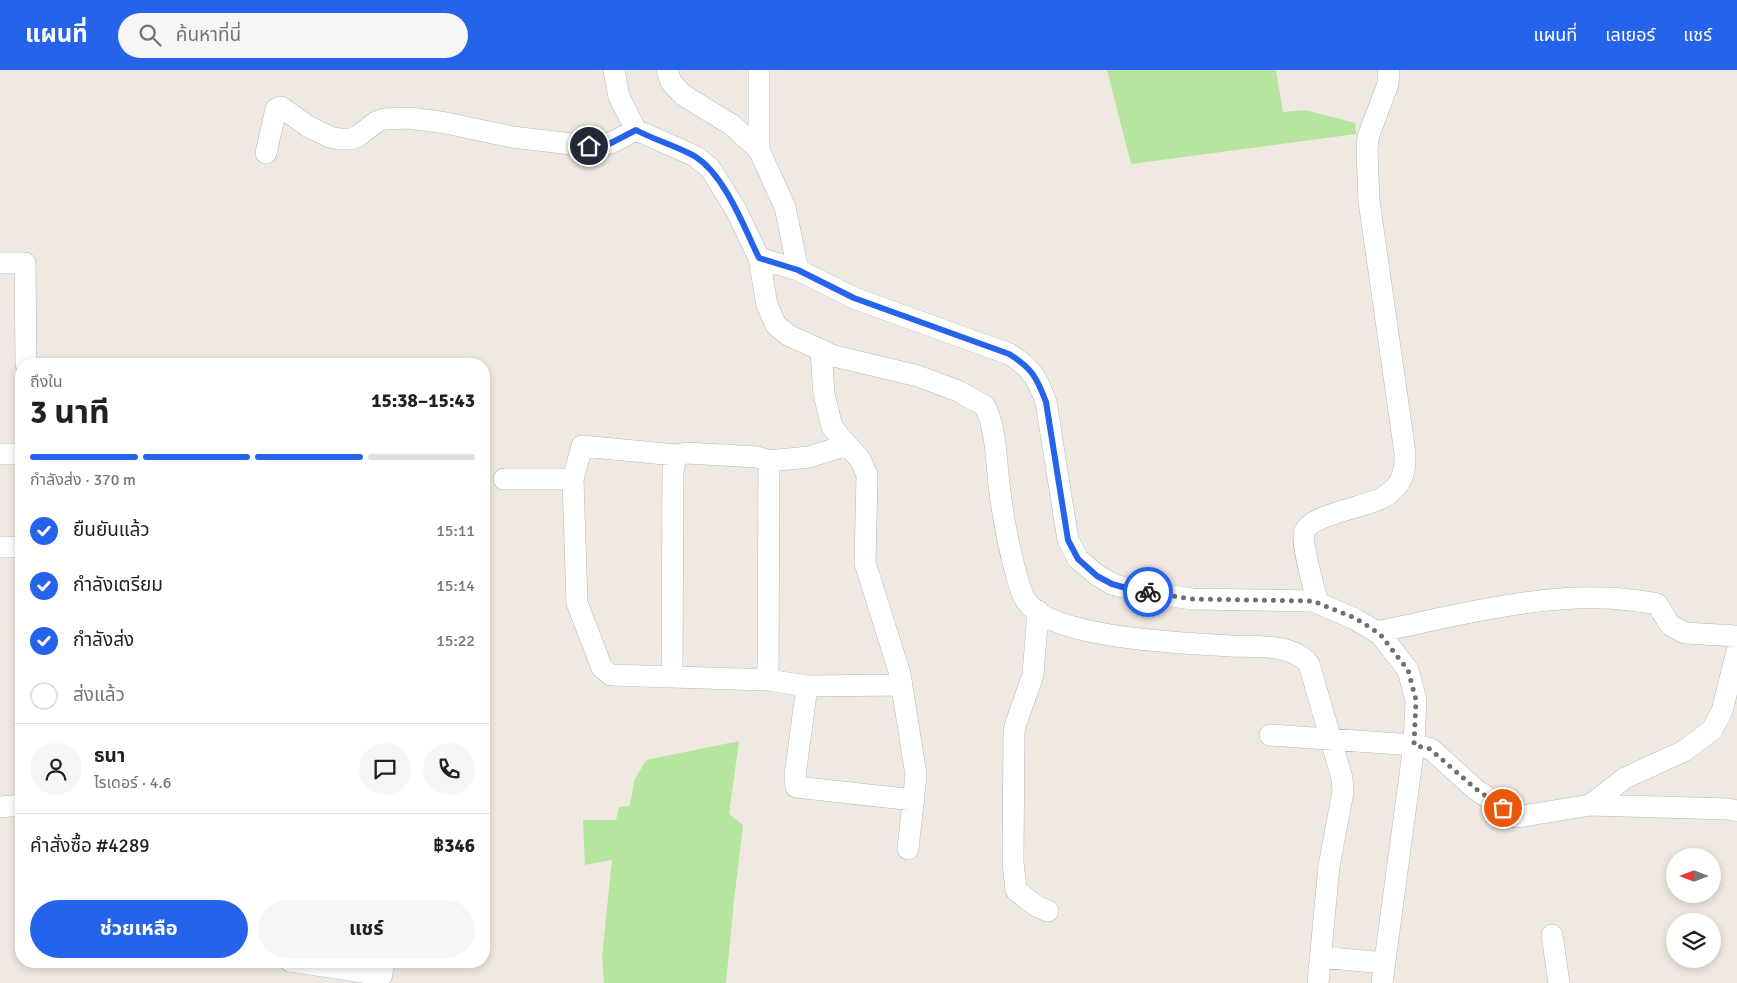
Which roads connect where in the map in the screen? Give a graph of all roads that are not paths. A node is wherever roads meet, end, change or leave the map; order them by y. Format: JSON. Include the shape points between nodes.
{"nodes":[{"id":1,"x":614,"y":70,"type":"edge"},
{"id":2,"x":667,"y":70,"type":"edge"},
{"id":3,"x":759,"y":70,"type":"edge"},
{"id":4,"x":1389,"y":70,"type":"edge"},
{"id":5,"x":636,"y":130,"type":"junction"},
{"id":6,"x":759,"y":150,"type":"junction"},
{"id":7,"x":266,"y":153,"type":"dead end"},
{"id":8,"x":759,"y":258,"type":"junction"},
{"id":9,"x":0,"y":263,"type":"edge"},
{"id":10,"x":798,"y":270,"type":"junction"},
{"id":11,"x":821,"y":351,"type":"junction"},
{"id":12,"x":26,"y":358,"type":"edge"},
{"id":13,"x":847,"y":446,"type":"junction"},
{"id":14,"x":0,"y":454,"type":"edge"},
{"id":15,"x":15,"y":454,"type":"edge"},
{"id":16,"x":676,"y":455,"type":"junction"},
{"id":17,"x":769,"y":461,"type":"junction"},
{"id":18,"x":504,"y":479,"type":"dead end"},
{"id":19,"x":573,"y":479,"type":"junction"},
{"id":20,"x":0,"y":547,"type":"edge"},
{"id":21,"x":15,"y":547,"type":"edge"},
{"id":22,"x":1318,"y":603,"type":"junction"},
{"id":23,"x":1038,"y":611,"type":"junction"},
{"id":24,"x":1376,"y":632,"type":"junction"},
{"id":25,"x":1737,"y":636,"type":"edge"},
{"id":26,"x":1737,"y":651,"type":"edge"},
{"id":27,"x":672,"y":676,"type":"junction"},
{"id":28,"x":768,"y":680,"type":"junction"},
{"id":29,"x":902,"y":685,"type":"junction"},
{"id":30,"x":807,"y":686,"type":"junction"},
{"id":31,"x":1727,"y":719,"type":"edge"},
{"id":32,"x":1270,"y":735,"type":"dead end"},
{"id":33,"x":1330,"y":739,"type":"junction"},
{"id":34,"x":1414,"y":745,"type":"junction"},
{"id":35,"x":914,"y":800,"type":"junction"},
{"id":36,"x":1590,"y":805,"type":"junction"},
{"id":37,"x":15,"y":806,"type":"edge"},
{"id":38,"x":0,"y":807,"type":"edge"},
{"id":39,"x":1737,"y":811,"type":"edge"},
{"id":40,"x":908,"y":849,"type":"dead end"},
{"id":41,"x":1048,"y":911,"type":"dead end"},
{"id":42,"x":1552,"y":935,"type":"dead end"},
{"id":43,"x":1329,"y":958,"type":"junction"},
{"id":44,"x":336,"y":968,"type":"edge"},
{"id":45,"x":382,"y":968,"type":"edge"},
{"id":46,"x":1377,"y":969,"type":"edge"},
{"id":47,"x":1318,"y":983,"type":"edge"},
{"id":48,"x":1559,"y":983,"type":"edge"}],
"edges":[{"from":1,"to":5,"type":"street","via":[[618,97]]},
{"from":2,"to":6,"type":"street","via":[[671,82],[683,96],[732,125]]},
{"from":3,"to":6,"type":"street"},
{"from":4,"to":22,"type":"street","via":[[1388,84],[1368,137],[1367,150],[1369,201],[1405,453],[1404,470],[1399,483],[1383,498],[1326,517],[1306,528],[1304,544]]},
{"from":5,"to":7,"type":"street","via":[[611,143],[589,146],[512,137],[410,118],[384,119],[351,140],[330,137],[281,107],[276,109]]},
{"from":5,"to":8,"type":"street","via":[[695,156],[710,168],[736,210]]},
{"from":6,"to":10,"type":"street","via":[[785,207]]},
{"from":8,"to":10,"type":"street"},
{"from":8,"to":11,"type":"street","via":[[767,305],[776,325]]},
{"from":9,"to":12,"type":"street","via":[[25,263]]},
{"from":10,"to":22,"type":"street","via":[[854,298],[1009,354],[1026,364],[1046,402],[1068,540],[1078,559],[1097,576],[1133,590],[1192,599]]},
{"from":11,"to":13,"type":"street","via":[[826,406],[832,428]]},
{"from":11,"to":23,"type":"street","via":[[918,376],[958,391],[985,406],[992,426],[1008,542],[1021,591],[1027,603]]},
{"from":13,"to":17,"type":"street","via":[[808,457]]},
{"from":13,"to":29,"type":"street","via":[[860,459],[867,475],[866,563]]},
{"from":14,"to":15,"type":"street"},
{"from":16,"to":17,"type":"street","via":[[687,452],[757,457]]},
{"from":16,"to":19,"type":"street","via":[[582,446]]},
{"from":16,"to":27,"type":"street","via":[[673,470]]},
{"from":17,"to":28,"type":"street"},
{"from":18,"to":19,"type":"street"},
{"from":19,"to":27,"type":"street","via":[[577,603],[602,668],[611,675]]},
{"from":20,"to":21,"type":"street"},
{"from":22,"to":24,"type":"street","via":[[1355,618]]},
{"from":23,"to":33,"type":"street","via":[[1054,622],[1080,630],[1166,643],[1281,649],[1303,657],[1309,664]]},
{"from":23,"to":41,"type":"street","via":[[1033,675],[1014,733],[1013,862],[1016,890]]},
{"from":24,"to":25,"type":"street","via":[[1526,603],[1611,598],[1657,604],[1670,625],[1685,633]]},
{"from":24,"to":34,"type":"street","via":[[1408,670],[1416,700]]},
{"from":26,"to":31,"type":"street","via":[[1722,711]]},
{"from":27,"to":28,"type":"street"},
{"from":28,"to":30,"type":"street"},
{"from":29,"to":30,"type":"street"},
{"from":29,"to":35,"type":"street","via":[[916,775]]},
{"from":30,"to":35,"type":"street","via":[[796,787]]},
{"from":31,"to":36,"type":"street","via":[[1684,751],[1625,778]]},
{"from":32,"to":33,"type":"street"},
{"from":33,"to":34,"type":"street"},
{"from":33,"to":43,"type":"street","via":[[1343,792],[1329,866]]},
{"from":34,"to":36,"type":"street","via":[[1430,749],[1476,789],[1517,817]]},
{"from":34,"to":46,"type":"street"},
{"from":35,"to":40,"type":"street"},
{"from":36,"to":39,"type":"street"},
{"from":37,"to":38,"type":"street"},
{"from":42,"to":48,"type":"street"},
{"from":43,"to":46,"type":"street"},
{"from":43,"to":47,"type":"street"},
{"from":44,"to":45,"type":"street","via":[[382,975]]}]}
